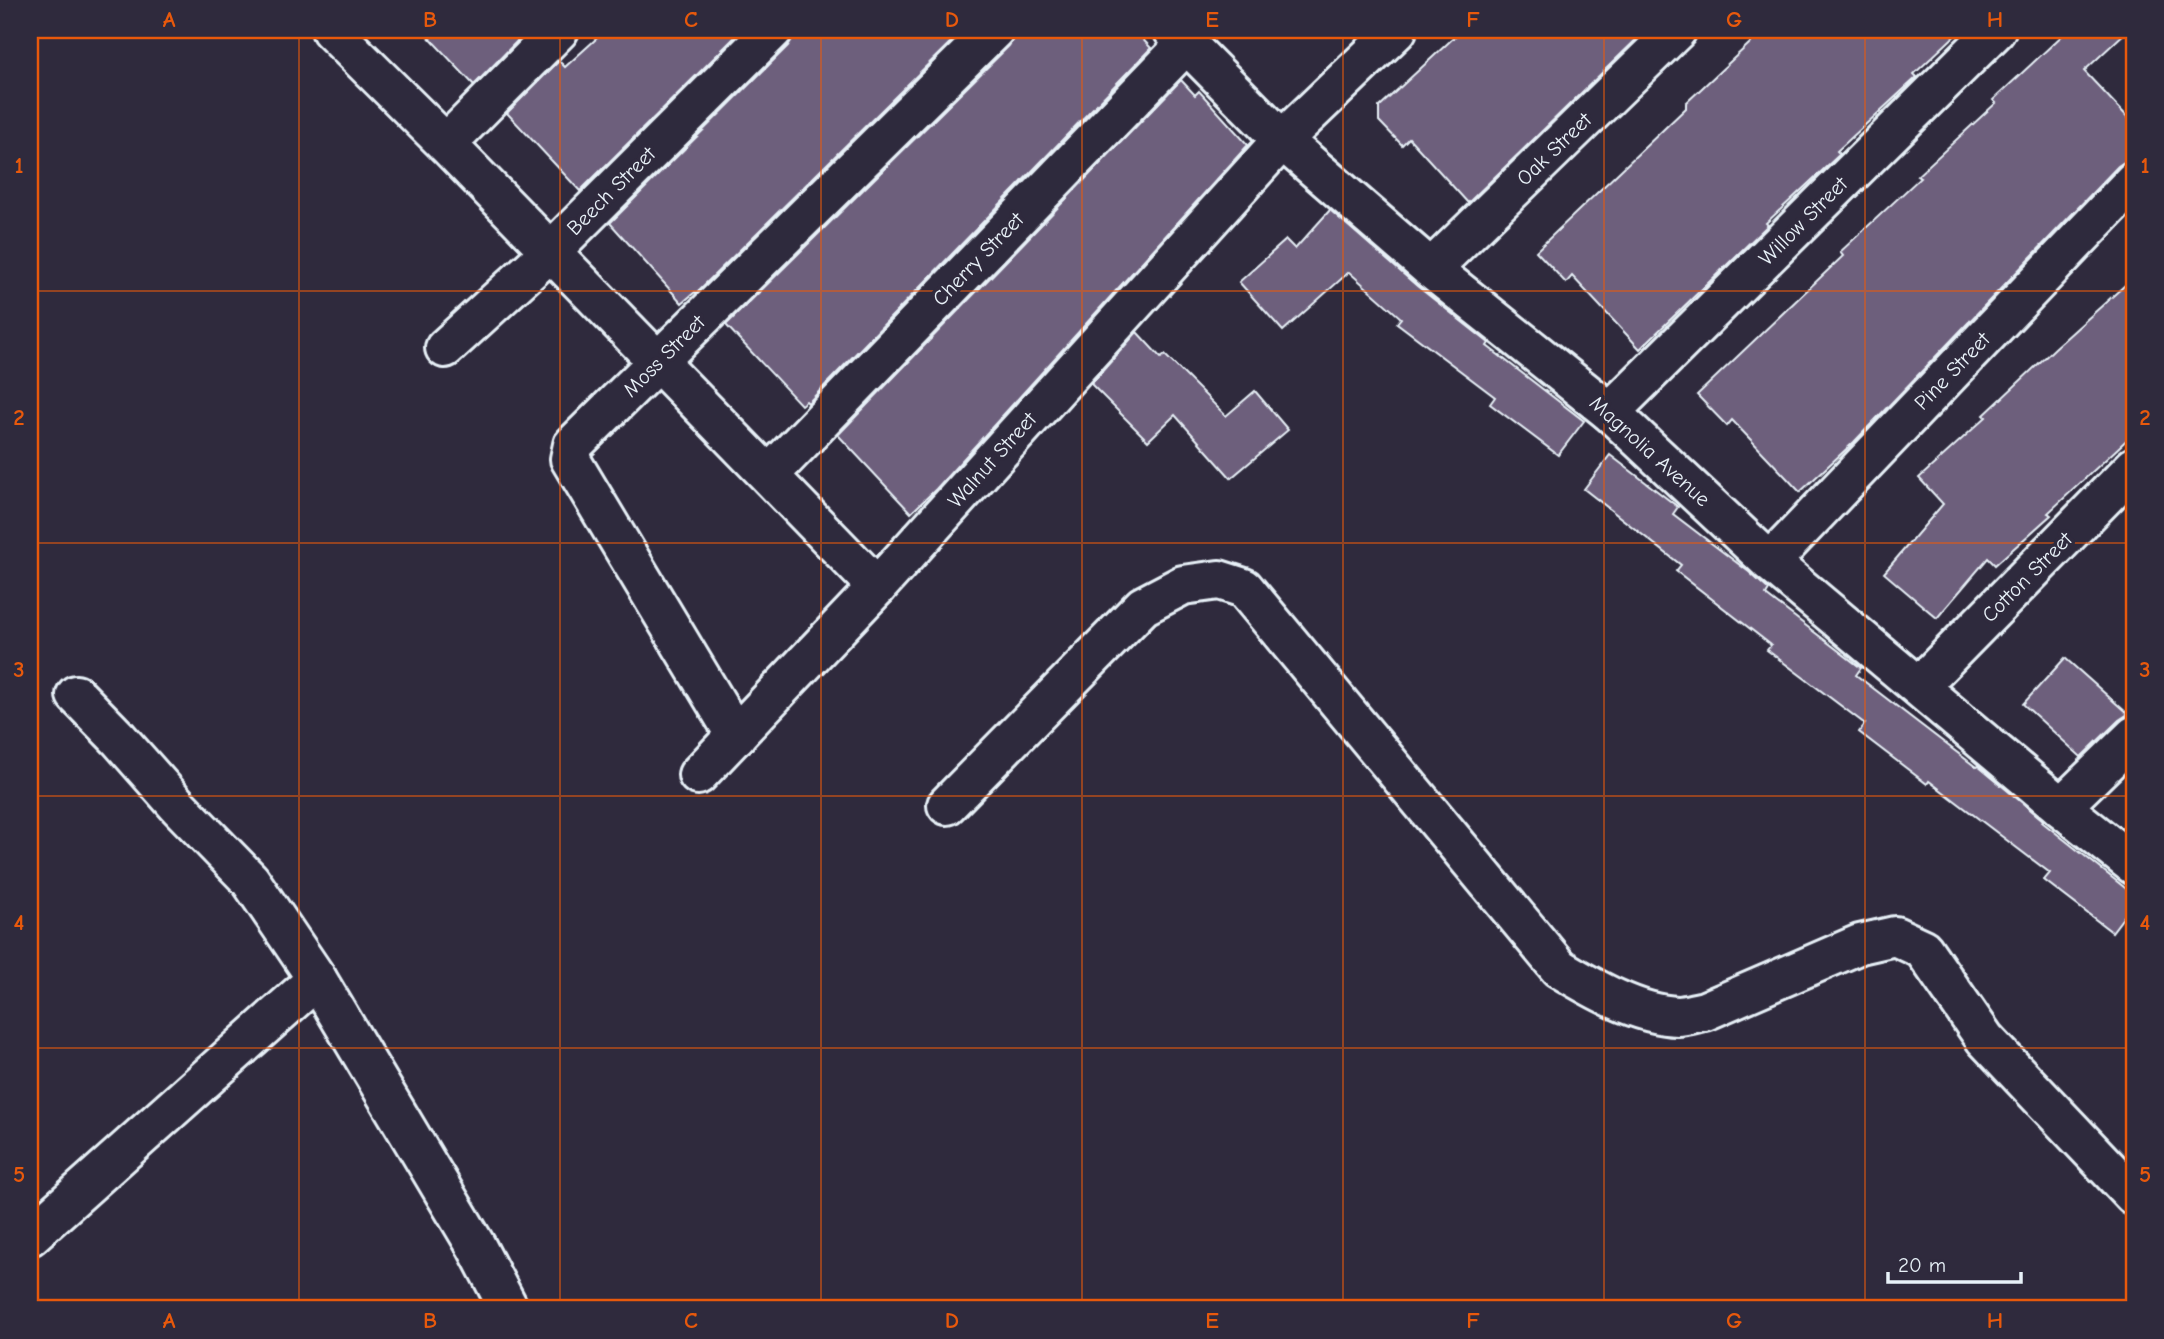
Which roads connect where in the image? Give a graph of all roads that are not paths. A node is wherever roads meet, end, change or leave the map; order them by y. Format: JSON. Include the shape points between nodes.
{"nodes":[{"id":1,"x":331,"y":30,"type":"edge"},
{"id":2,"x":559,"y":30,"type":"edge"},
{"id":3,"x":773,"y":30,"type":"edge"},
{"id":4,"x":994,"y":30,"type":"edge"},
{"id":5,"x":1396,"y":30,"type":"edge"},
{"id":6,"x":1678,"y":30,"type":"edge"},
{"id":7,"x":1996,"y":30,"type":"edge"},
{"id":8,"x":1180,"y":37,"type":"edge"},
{"id":9,"x":1282,"y":140,"type":"junction"},
{"id":10,"x":446,"y":144,"type":"junction"},
{"id":11,"x":2134,"y":181,"type":"edge"},
{"id":12,"x":551,"y":251,"type":"junction"},
{"id":13,"x":1431,"y":269,"type":"junction"},
{"id":14,"x":444,"y":348,"type":"dead end"},
{"id":15,"x":658,"y":362,"type":"junction"},
{"id":16,"x":1610,"y":412,"type":"junction"},
{"id":17,"x":2134,"y":467,"type":"edge"},
{"id":18,"x":768,"y":475,"type":"junction"},
{"id":19,"x":1770,"y":562,"type":"junction"},
{"id":20,"x":877,"y":587,"type":"junction"},
{"id":21,"x":1919,"y":686,"type":"junction"},
{"id":22,"x":76,"y":695,"type":"dead end"},
{"id":23,"x":736,"y":736,"type":"junction"},
{"id":24,"x":2134,"y":736,"type":"edge"},
{"id":25,"x":698,"y":775,"type":"dead end"},
{"id":26,"x":947,"y":806,"type":"dead end"},
{"id":27,"x":2062,"y":807,"type":"junction"},
{"id":28,"x":2134,"y":865,"type":"edge"},
{"id":29,"x":317,"y":979,"type":"junction"},
{"id":30,"x":2134,"y":1196,"type":"edge"},
{"id":31,"x":30,"y":1236,"type":"edge"},
{"id":32,"x":509,"y":1309,"type":"edge"}],
"edges":[{"from":1,"to":10,"type":"street"},
{"from":2,"to":10,"type":"street"},
{"from":3,"to":12,"type":"street","name":"Beech Street"},
{"from":4,"to":15,"type":"street","name":"Moss Street"},
{"from":5,"to":9,"type":"street","name":"Walnut Street"},
{"from":6,"to":13,"type":"street","name":"Oak Street"},
{"from":7,"to":16,"type":"street","name":"Willow Street"},
{"from":8,"to":9,"type":"street","name":"Magnolia Avenue"},
{"from":8,"to":18,"type":"street","name":"Cherry Street"},
{"from":9,"to":13,"type":"street","name":"Magnolia Avenue"},
{"from":9,"to":20,"type":"street","name":"Walnut Street"},
{"from":10,"to":12,"type":"street"},
{"from":11,"to":19,"type":"street","name":"Pine Street"},
{"from":12,"to":14,"type":"street","name":"Beech Street"},
{"from":12,"to":15,"type":"street"},
{"from":13,"to":16,"type":"street","name":"Magnolia Avenue"},
{"from":15,"to":18,"type":"street"},
{"from":15,"to":23,"type":"street","name":"Moss Street","via":[[573,445],[570,459]]},
{"from":16,"to":19,"type":"street","name":"Magnolia Avenue"},
{"from":17,"to":21,"type":"street","name":"Cotton Street"},
{"from":18,"to":20,"type":"street"},
{"from":19,"to":21,"type":"street","name":"Magnolia Avenue"},
{"from":20,"to":23,"type":"street","name":"Walnut Street"},
{"from":21,"to":27,"type":"street","name":"Magnolia Avenue"},
{"from":22,"to":29,"type":"street","via":[[250,880]]},
{"from":23,"to":25,"type":"street","name":"Walnut Street"},
{"from":24,"to":27,"type":"street"},
{"from":26,"to":30,"type":"street","via":[[1143,606],[1183,585],[1219,579],[1244,588],[1559,968],[1593,989],[1648,1011],[1679,1016],[1705,1011],[1860,944],[1895,936],[1923,949],[1985,1039]]},
{"from":27,"to":28,"type":"street","name":"Magnolia Avenue"},
{"from":29,"to":31,"type":"street"},
{"from":29,"to":32,"type":"street"}]}
